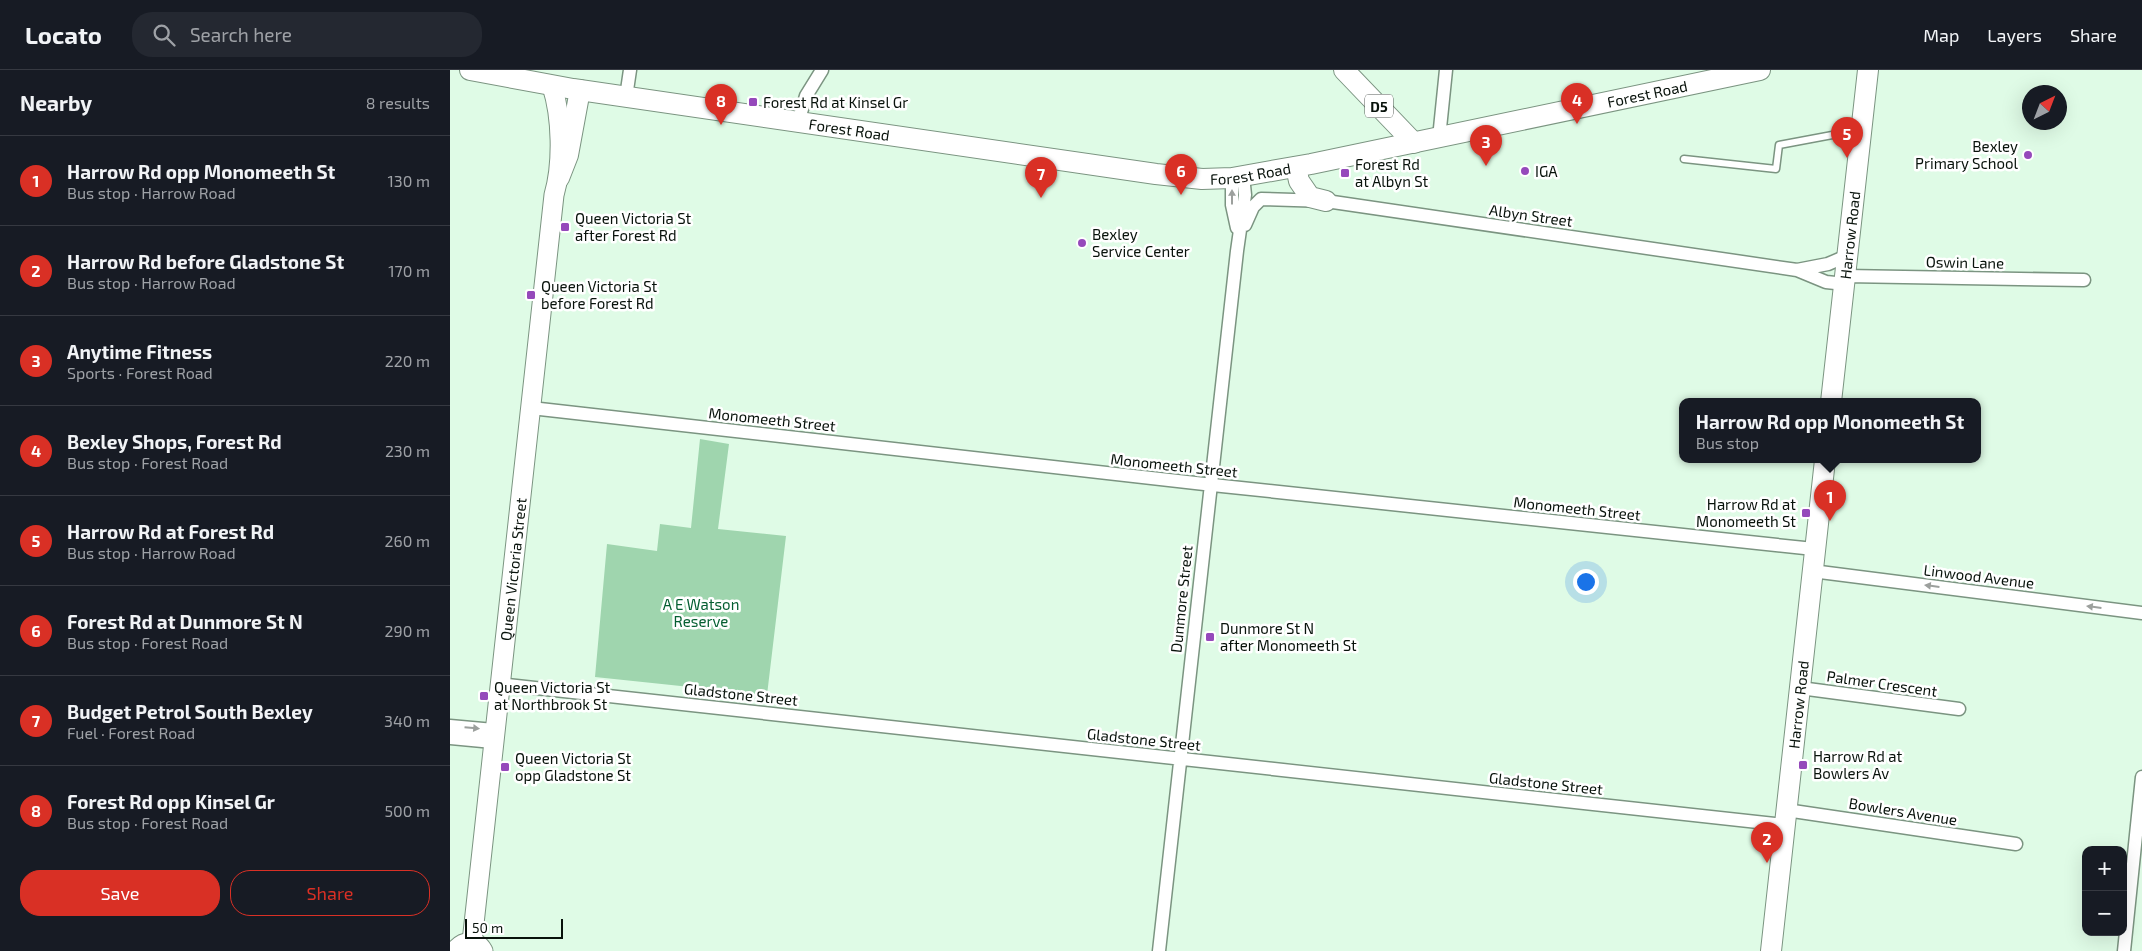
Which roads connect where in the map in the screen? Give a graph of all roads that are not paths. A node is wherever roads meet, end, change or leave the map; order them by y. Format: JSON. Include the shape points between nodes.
{"nodes":[{"id":1,"x":470,"y":70,"type":"edge"},
{"id":2,"x":630,"y":70,"type":"edge"},
{"id":3,"x":822,"y":70,"type":"edge"},
{"id":4,"x":1344,"y":70,"type":"edge"},
{"id":5,"x":1446,"y":70,"type":"edge"},
{"id":6,"x":1760,"y":70,"type":"edge"},
{"id":7,"x":1868,"y":70,"type":"edge"},
{"id":8,"x":514,"y":75,"type":"edge"},
{"id":9,"x":552,"y":86,"type":"junction"},
{"id":10,"x":580,"y":90,"type":"junction"},
{"id":11,"x":626,"y":97,"type":"junction"},
{"id":12,"x":798,"y":122,"type":"junction"},
{"id":13,"x":1863,"y":130,"type":"junction"},
{"id":14,"x":1439,"y":138,"type":"junction"},
{"id":15,"x":1414,"y":142,"type":"junction"},
{"id":16,"x":1684,"y":160,"type":"dead end"},
{"id":17,"x":1303,"y":165,"type":"junction"},
{"id":18,"x":1237,"y":177,"type":"junction"},
{"id":19,"x":556,"y":187,"type":"junction"},
{"id":20,"x":1261,"y":199,"type":"joint"},
{"id":21,"x":1326,"y":201,"type":"junction"},
{"id":22,"x":1237,"y":251,"type":"junction"},
{"id":23,"x":1849,"y":255,"type":"junction"},
{"id":24,"x":1797,"y":270,"type":"junction"},
{"id":25,"x":1846,"y":280,"type":"junction"},
{"id":26,"x":2084,"y":280,"type":"dead end"},
{"id":27,"x":1832,"y":398,"type":"edge"},
{"id":28,"x":532,"y":408,"type":"junction"},
{"id":29,"x":1825,"y":463,"type":"edge"},
{"id":30,"x":1210,"y":485,"type":"junction"},
{"id":31,"x":1814,"y":549,"type":"junction"},
{"id":32,"x":1812,"y":571,"type":"junction"},
{"id":33,"x":2142,"y":613,"type":"edge"},
{"id":34,"x":499,"y":684,"type":"junction"},
{"id":35,"x":1800,"y":688,"type":"junction"},
{"id":36,"x":1959,"y":709,"type":"dead end"},
{"id":37,"x":450,"y":726,"type":"edge"},
{"id":38,"x":494,"y":736,"type":"junction"},
{"id":39,"x":450,"y":738,"type":"edge"},
{"id":40,"x":1180,"y":759,"type":"junction"},
{"id":41,"x":2142,"y":777,"type":"edge"},
{"id":42,"x":1785,"y":817,"type":"junction"},
{"id":43,"x":2016,"y":844,"type":"dead end"},
{"id":44,"x":470,"y":948,"type":"edge"},
{"id":45,"x":1159,"y":951,"type":"edge"},
{"id":46,"x":1771,"y":951,"type":"edge"},
{"id":47,"x":2124,"y":951,"type":"edge"}],
"edges":[{"from":1,"to":8,"type":"main road","name":"Forest Road"},
{"from":2,"to":11,"type":"street"},
{"from":3,"to":12,"type":"street","via":[[806,96]]},
{"from":4,"to":15,"type":"main road","number":"D5"},
{"from":5,"to":14,"type":"street"},
{"from":6,"to":14,"type":"main road","name":"Forest Road"},
{"from":7,"to":13,"type":"main road","name":"Harrow Road"},
{"from":8,"to":9,"type":"main road","name":"Forest Road"},
{"from":9,"to":10,"type":"main road","name":"Forest Road"},
{"from":9,"to":19,"type":"main road","name":"Queen Victoria Street","via":[[547,104],[549,179]]},
{"from":10,"to":11,"type":"main road","name":"Forest Road"},
{"from":10,"to":19,"type":"main road","via":[[568,155]]},
{"from":11,"to":12,"type":"main road","name":"Forest Road"},
{"from":12,"to":18,"type":"main road","name":"Forest Road","via":[[1156,174],[1202,179]]},
{"from":13,"to":16,"type":"lane","via":[[1779,145],[1776,169]]},
{"from":13,"to":23,"type":"main road","name":"Harrow Road"},
{"from":14,"to":15,"type":"main road","name":"Forest Road"},
{"from":15,"to":17,"type":"main road","name":"Forest Road"},
{"from":17,"to":18,"type":"main road","name":"Forest Road"},
{"from":17,"to":21,"type":"main road"},
{"from":18,"to":22,"type":"street","name":"Dunmore Street","via":[[1232,205],[1237,226]]},
{"from":19,"to":28,"type":"main road","name":"Queen Victoria Street"},
{"from":20,"to":21,"type":"street","name":"Albyn Street"},
{"from":20,"to":22,"type":"street","name":"Dunmore Street","via":[[1251,210]]},
{"from":21,"to":24,"type":"street","name":"Albyn Street"},
{"from":22,"to":30,"type":"street","name":"Dunmore Street"},
{"from":23,"to":24,"type":"street","name":"Albyn Street","via":[[1828,264]]},
{"from":23,"to":25,"type":"main road","name":"Harrow Road"},
{"from":24,"to":25,"type":"street","name":"Albyn Street","via":[[1826,282]]},
{"from":25,"to":26,"type":"street","name":"Oswin Lane"},
{"from":25,"to":27,"type":"main road","name":"Harrow Road"},
{"from":28,"to":30,"type":"street","name":"Monomeeth Street"},
{"from":28,"to":34,"type":"main road","name":"Queen Victoria Street"},
{"from":29,"to":31,"type":"main road","name":"Harrow Road"},
{"from":30,"to":31,"type":"street","name":"Monomeeth Street"},
{"from":30,"to":40,"type":"street","name":"Dunmore Street"},
{"from":31,"to":32,"type":"main road","name":"Harrow Road"},
{"from":33,"to":32,"type":"street","name":"Linwood Avenue","one_way":true},
{"from":32,"to":35,"type":"main road","name":"Harrow Road"},
{"from":34,"to":38,"type":"main road","name":"Queen Victoria Street"},
{"from":34,"to":40,"type":"street","name":"Gladstone Street"},
{"from":35,"to":36,"type":"street","name":"Palmer Crescent"},
{"from":35,"to":42,"type":"main road","name":"Harrow Road"},
{"from":37,"to":38,"type":"street","one_way":true},
{"from":38,"to":39,"type":"street"},
{"from":38,"to":44,"type":"main road","name":"Queen Victoria Street"},
{"from":40,"to":42,"type":"street","name":"Gladstone Street"},
{"from":40,"to":45,"type":"street","name":"Dunmore Street"},
{"from":41,"to":47,"type":"street"},
{"from":42,"to":43,"type":"street","name":"Bowlers Avenue"},
{"from":42,"to":46,"type":"main road","name":"Harrow Road"}]}
